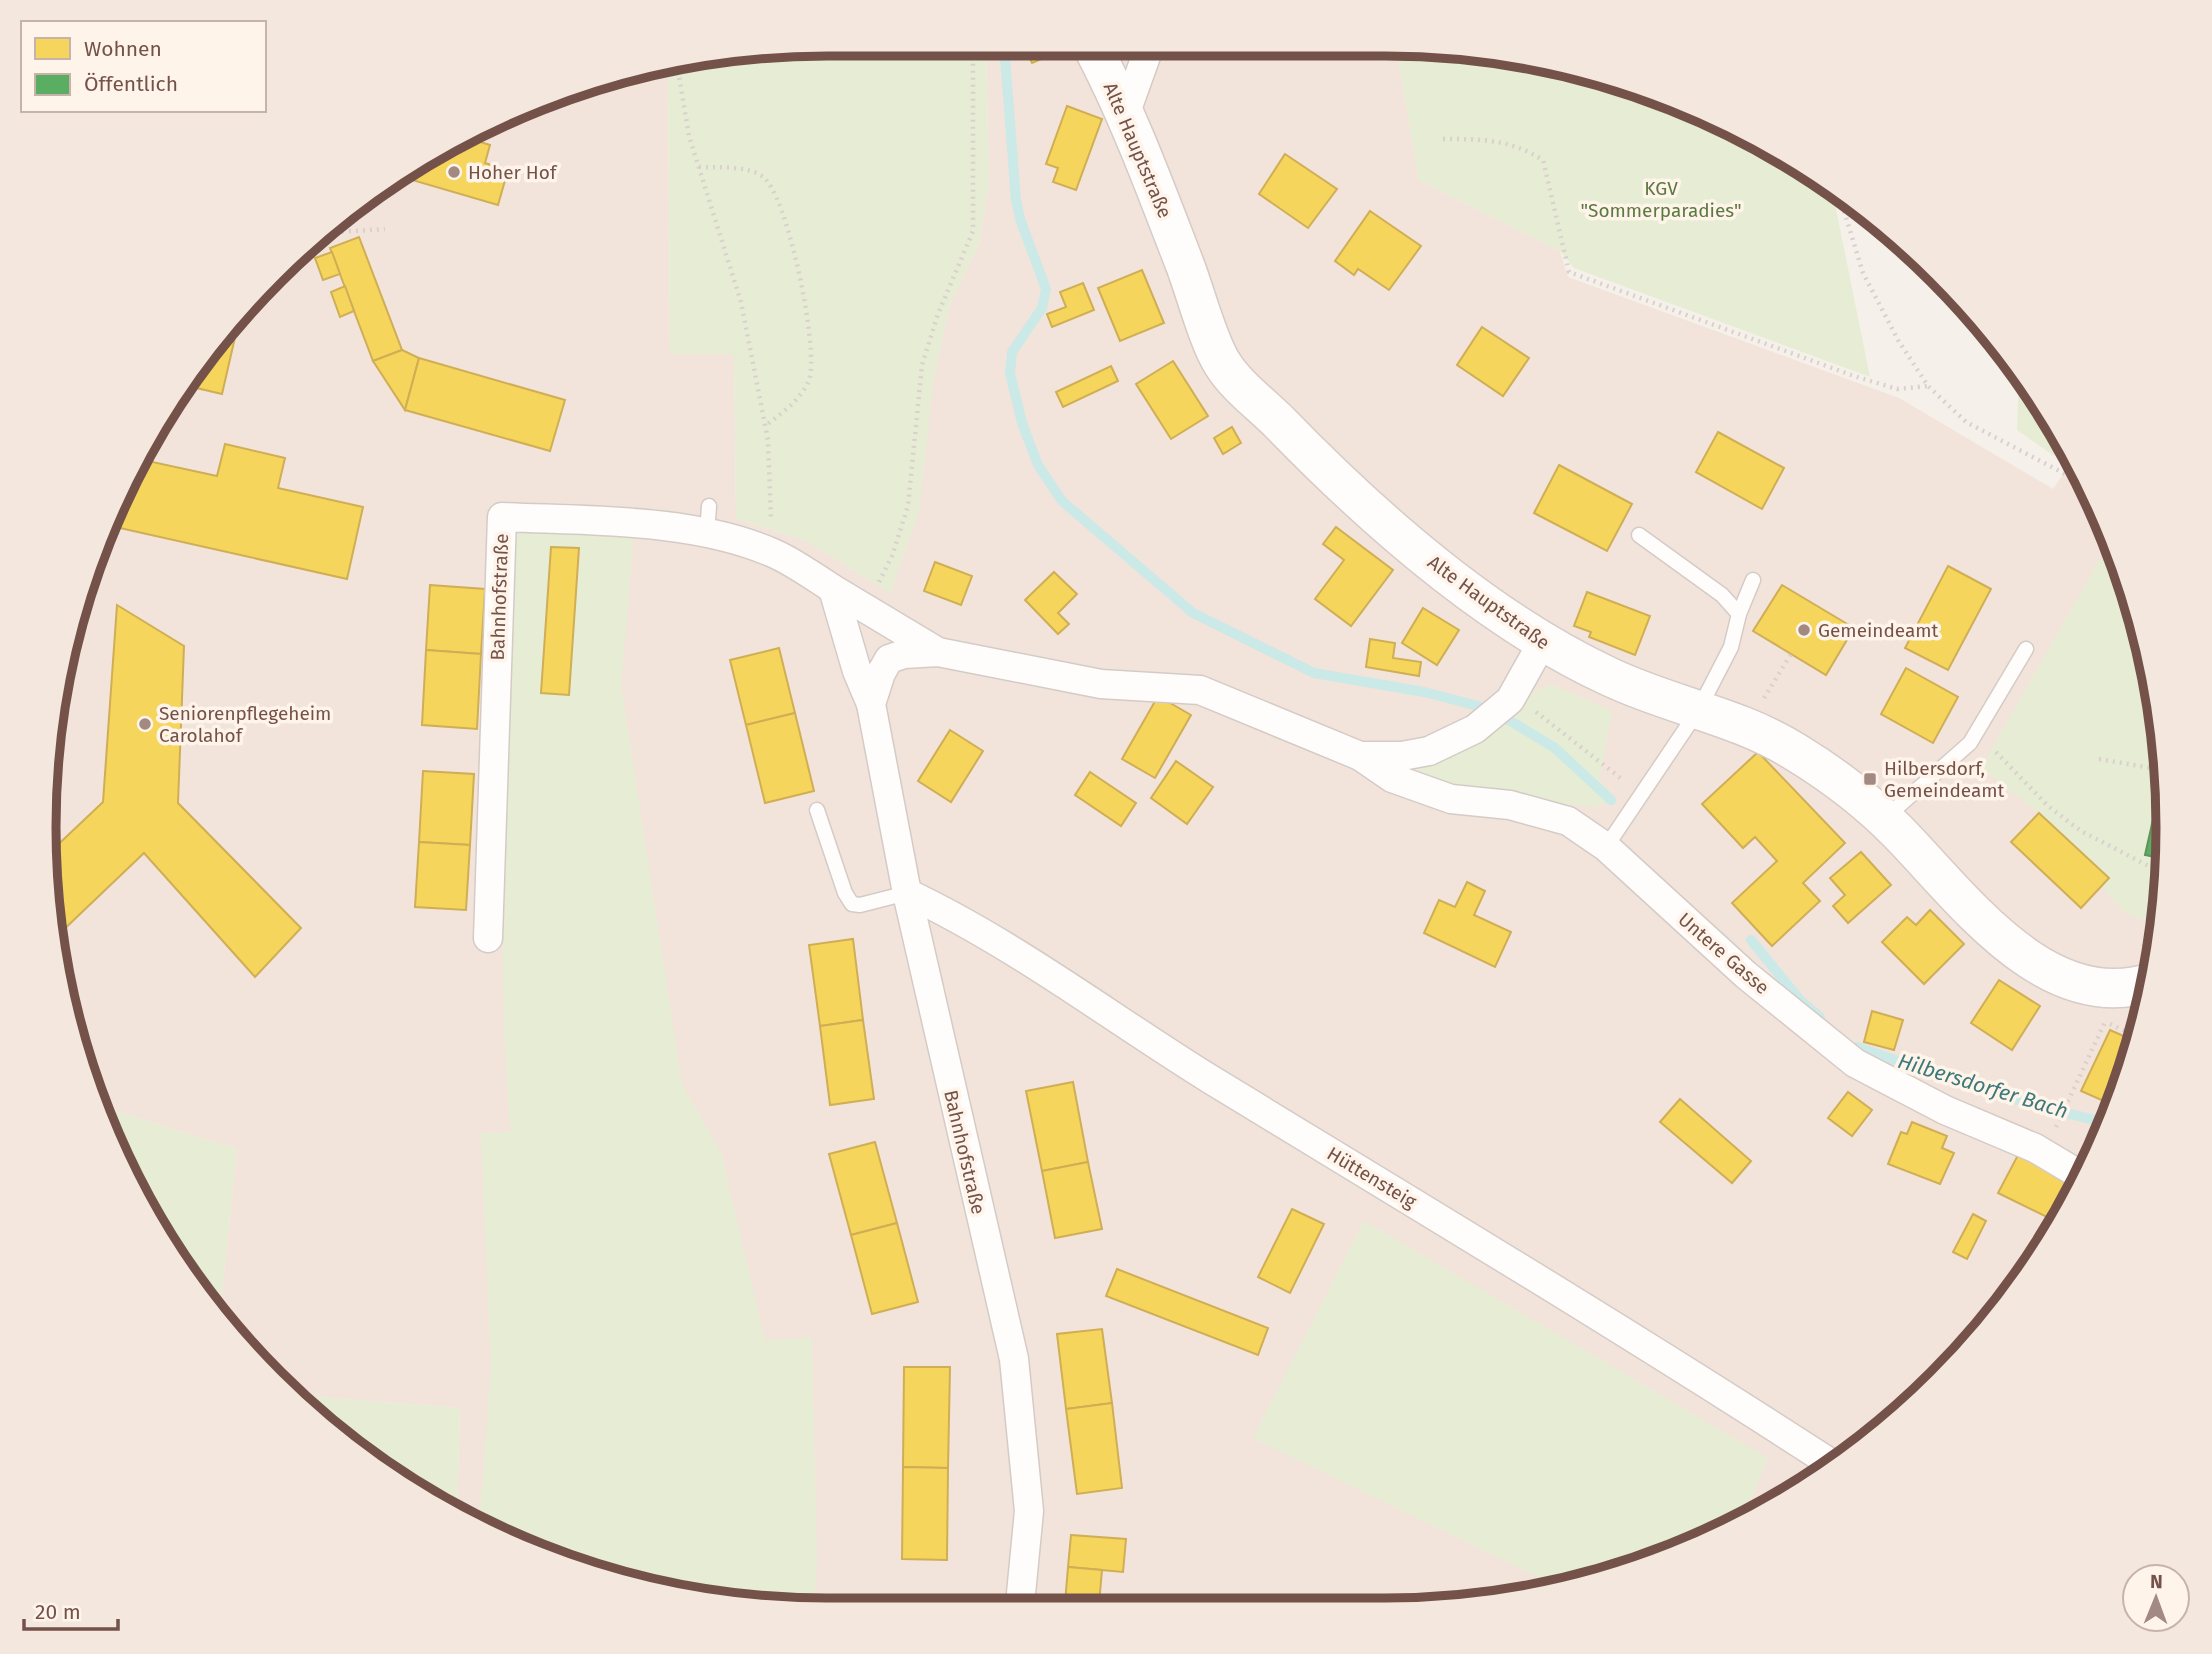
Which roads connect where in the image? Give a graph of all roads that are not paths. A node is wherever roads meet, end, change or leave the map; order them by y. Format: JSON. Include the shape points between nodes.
{"nodes":[{"id":1,"x":1093,"y":56,"type":"edge"},
{"id":2,"x":1146,"y":56,"type":"edge"},
{"id":3,"x":1126,"y":112,"type":"junction"},
{"id":4,"x":1639,"y":535,"type":"dead end"},
{"id":5,"x":1753,"y":580,"type":"dead end"},
{"id":6,"x":833,"y":589,"type":"junction"},
{"id":7,"x":1739,"y":614,"type":"junction"},
{"id":8,"x":1542,"y":643,"type":"junction"},
{"id":9,"x":2026,"y":649,"type":"dead end"},
{"id":10,"x":938,"y":652,"type":"junction"},
{"id":11,"x":871,"y":704,"type":"junction"},
{"id":12,"x":1699,"y":709,"type":"junction"},
{"id":13,"x":1360,"y":756,"type":"junction"},
{"id":14,"x":817,"y":810,"type":"dead end"},
{"id":15,"x":1884,"y":819,"type":"junction"},
{"id":16,"x":1606,"y":847,"type":"junction"},
{"id":17,"x":907,"y":893,"type":"junction"},
{"id":18,"x":488,"y":939,"type":"dead end"},
{"id":19,"x":2139,"y":988,"type":"edge"},
{"id":20,"x":2074,"y":1171,"type":"edge"},
{"id":21,"x":1825,"y":1460,"type":"edge"},
{"id":22,"x":1021,"y":1598,"type":"edge"}],
"edges":[{"from":1,"to":3,"type":"main road","name":"Alte Hauptstraße"},
{"from":2,"to":3,"type":"street"},
{"from":3,"to":8,"type":"main road","name":"Alte Hauptstraße","via":[[1222,363],[1302,446],[1406,542]]},
{"from":4,"to":7,"type":"lane","via":[[1714,588]]},
{"from":5,"to":7,"type":"lane"},
{"from":6,"to":10,"type":"street","name":"Bahnhofstraße"},
{"from":6,"to":11,"type":"street","name":"Bahnhofstraße"},
{"from":6,"to":18,"type":"street","name":"Bahnhofstraße","via":[[708,520],[635,524],[502,517]]},
{"from":7,"to":12,"type":"lane","via":[[1731,647]]},
{"from":8,"to":12,"type":"main road","name":"Alte Hauptstraße","via":[[1614,679]]},
{"from":8,"to":13,"type":"street","name":"Bahnhofstraße","via":[[1512,698],[1475,729],[1429,751]]},
{"from":9,"to":15,"type":"lane","via":[[1970,743]]},
{"from":10,"to":11,"type":"street","name":"Bahnhofstraße","via":[[889,659]]},
{"from":10,"to":13,"type":"street","name":"Bahnhofstraße","via":[[1101,684],[1200,690]]},
{"from":11,"to":17,"type":"street","name":"Bahnhofstraße"},
{"from":12,"to":15,"type":"main road","name":"Alte Hauptstraße","via":[[1746,726],[1805,758],[1855,792]]},
{"from":12,"to":16,"type":"lane"},
{"from":13,"to":16,"type":"street","name":"Untere Gasse","via":[[1392,778],[1451,799],[1510,805],[1568,821]]},
{"from":14,"to":17,"type":"lane","via":[[852,904]]},
{"from":15,"to":19,"type":"main road","name":"Alte Hauptstraße","via":[[1989,926],[2035,964],[2083,985]]},
{"from":16,"to":20,"type":"street","name":"Untere Gasse","via":[[1746,975],[1855,1063],[1945,1110],[2035,1148]]},
{"from":17,"to":21,"type":"street","name":"Hüttensteig","via":[[950,913]]},
{"from":17,"to":22,"type":"street","name":"Bahnhofstraße","via":[[1014,1359],[1029,1511]]}]}
